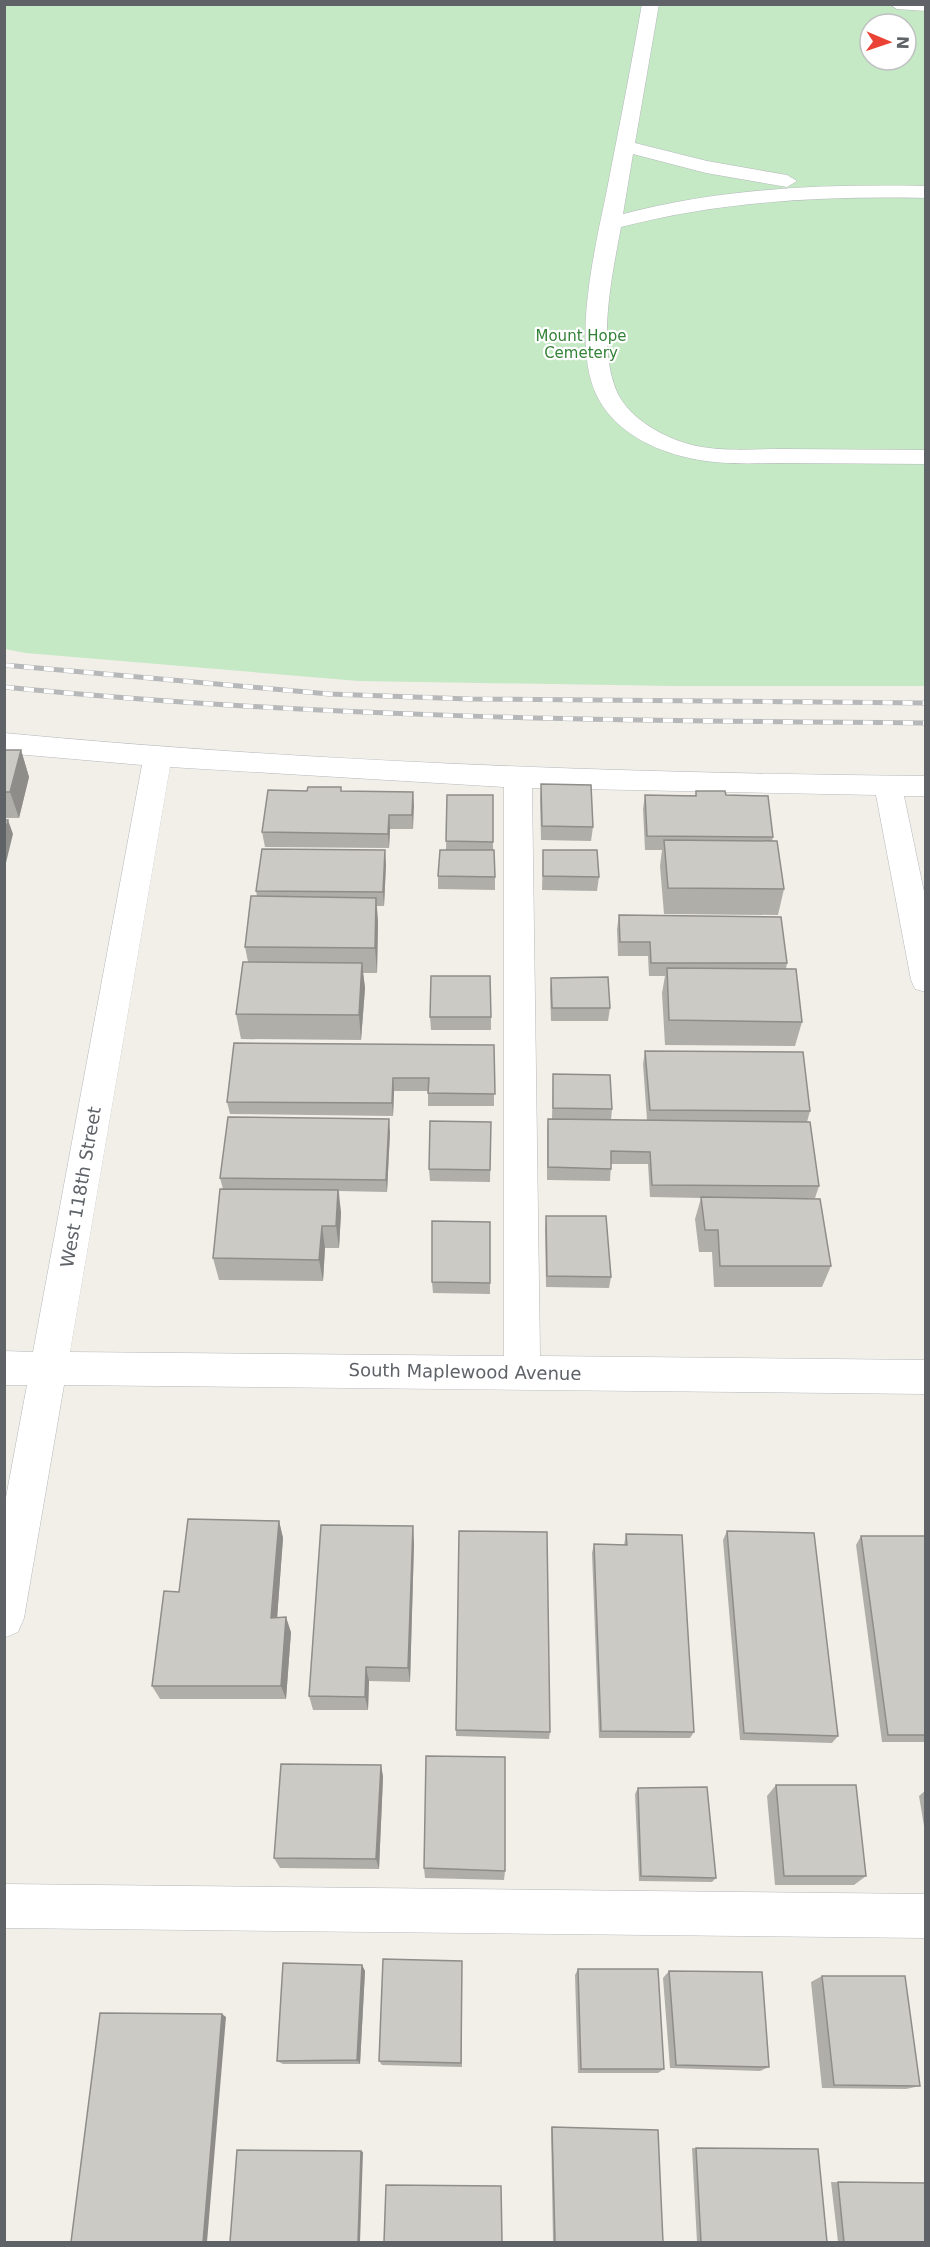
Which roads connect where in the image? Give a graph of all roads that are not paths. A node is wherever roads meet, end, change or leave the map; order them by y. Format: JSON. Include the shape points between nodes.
{"nodes":[{"id":1,"x":651,"y":4,"type":"edge"},
{"id":2,"x":897,"y":4,"type":"edge"},
{"id":3,"x":926,"y":6,"type":"edge"},
{"id":4,"x":626,"y":146,"type":"junction"},
{"id":5,"x":845,"y":190,"type":"junction"},
{"id":6,"x":926,"y":192,"type":"edge"},
{"id":7,"x":612,"y":223,"type":"junction"},
{"id":8,"x":926,"y":457,"type":"edge"},
{"id":9,"x":4,"y":743,"type":"edge"},
{"id":10,"x":158,"y":756,"type":"junction"},
{"id":11,"x":519,"y":779,"type":"junction"},
{"id":12,"x":888,"y":786,"type":"junction"},
{"id":13,"x":926,"y":786,"type":"edge"},
{"id":14,"x":926,"y":980,"type":"edge"},
{"id":15,"x":4,"y":1368,"type":"edge"},
{"id":16,"x":49,"y":1369,"type":"junction"},
{"id":17,"x":522,"y":1373,"type":"junction"},
{"id":18,"x":926,"y":1377,"type":"edge"},
{"id":19,"x":4,"y":1618,"type":"edge"},
{"id":20,"x":4,"y":1906,"type":"edge"},
{"id":21,"x":926,"y":1916,"type":"edge"}],
"edges":[{"from":1,"to":4,"type":"street"},
{"from":2,"to":3,"type":"street"},
{"from":4,"to":5,"type":"street","via":[[706,167]]},
{"from":4,"to":7,"type":"street"},
{"from":5,"to":6,"type":"street"},
{"from":5,"to":7,"type":"street","via":[[718,200],[660,209]]},
{"from":7,"to":8,"type":"street","via":[[600,285],[598,326],[603,383],[626,419],[651,438],[688,451],[729,456]]},
{"from":9,"to":10,"type":"street"},
{"from":10,"to":11,"type":"street"},
{"from":10,"to":16,"type":"street","name":"West 118th Street"},
{"from":11,"to":12,"type":"street"},
{"from":11,"to":17,"type":"street"},
{"from":12,"to":13,"type":"street"},
{"from":12,"to":14,"type":"street"},
{"from":15,"to":16,"type":"street","name":"South Maplewood Avenue"},
{"from":16,"to":17,"type":"street","name":"South Maplewood Avenue"},
{"from":16,"to":19,"type":"street","name":"West 118th Street"},
{"from":17,"to":18,"type":"street","name":"South Maplewood Avenue"},
{"from":20,"to":21,"type":"street"}]}
